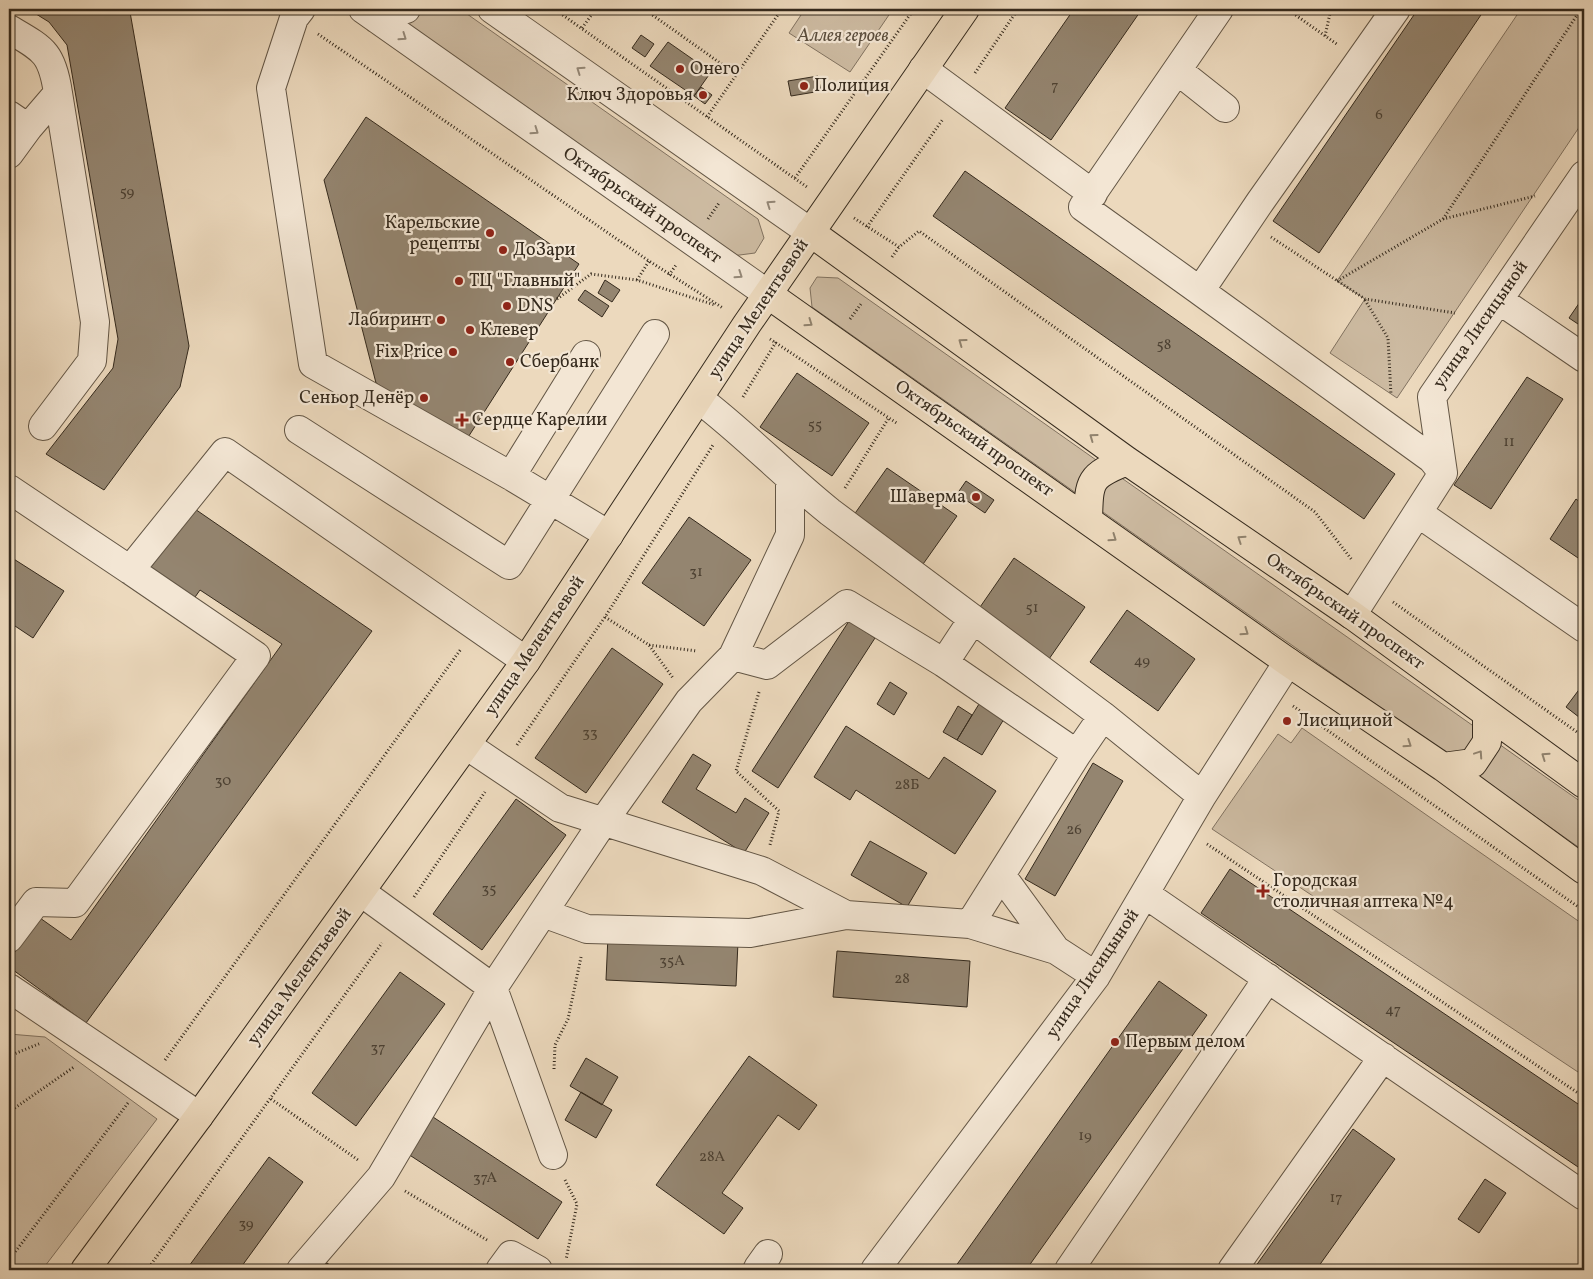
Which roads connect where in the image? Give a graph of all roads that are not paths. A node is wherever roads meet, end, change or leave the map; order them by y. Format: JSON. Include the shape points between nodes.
{"nodes":[{"id":1,"x":406,"y":9,"type":"edge"},
{"id":2,"x":492,"y":9,"type":"edge"},
{"id":3,"x":964,"y":9,"type":"edge"},
{"id":4,"x":1219,"y":9,"type":"edge"},
{"id":5,"x":1396,"y":9,"type":"edge"},
{"id":6,"x":298,"y":13,"type":"edge"},
{"id":7,"x":370,"y":14,"type":"edge"},
{"id":8,"x":9,"y":29,"type":"edge"},
{"id":9,"x":923,"y":69,"type":"junction"},
{"id":10,"x":1177,"y":70,"type":"junction"},
{"id":11,"x":58,"y":93,"type":"junction"},
{"id":12,"x":1226,"y":108,"type":"dead end"},
{"id":13,"x":18,"y":122,"type":"edge"},
{"id":14,"x":9,"y":154,"type":"edge"},
{"id":15,"x":1581,"y":180,"type":"edge"},
{"id":16,"x":1093,"y":194,"type":"junction"},
{"id":17,"x":810,"y":232,"type":"junction"},
{"id":18,"x":1200,"y":291,"type":"junction"},
{"id":19,"x":769,"y":295,"type":"junction"},
{"id":20,"x":1499,"y":300,"type":"junction"},
{"id":21,"x":655,"y":334,"type":"dead end"},
{"id":22,"x":586,"y":355,"type":"dead end"},
{"id":23,"x":1584,"y":358,"type":"edge"},
{"id":24,"x":699,"y":399,"type":"junction"},
{"id":25,"x":42,"y":426,"type":"dead end"},
{"id":26,"x":300,"y":430,"type":"dead end"},
{"id":27,"x":1127,"y":461,"type":"junction"},
{"id":28,"x":1443,"y":472,"type":"junction"},
{"id":29,"x":511,"y":476,"type":"junction"},
{"id":30,"x":790,"y":479,"type":"junction"},
{"id":31,"x":9,"y":489,"type":"edge"},
{"id":32,"x":552,"y":500,"type":"junction"},
{"id":33,"x":1418,"y":513,"type":"junction"},
{"id":34,"x":1088,"y":520,"type":"junction"},
{"id":35,"x":609,"y":536,"type":"junction"},
{"id":36,"x":130,"y":570,"type":"junction"},
{"id":37,"x":1352,"y":615,"type":"junction"},
{"id":38,"x":973,"y":619,"type":"junction"},
{"id":39,"x":1584,"y":628,"type":"edge"},
{"id":40,"x":733,"y":656,"type":"junction"},
{"id":41,"x":526,"y":661,"type":"junction"},
{"id":42,"x":1288,"y":662,"type":"junction"},
{"id":43,"x":944,"y":663,"type":"junction"},
{"id":44,"x":1488,"y":715,"type":"junction"},
{"id":45,"x":1103,"y":716,"type":"junction"},
{"id":46,"x":466,"y":745,"type":"junction"},
{"id":47,"x":1077,"y":754,"type":"junction"},
{"id":48,"x":1443,"y":767,"type":"junction"},
{"id":49,"x":1584,"y":784,"type":"edge"},
{"id":50,"x":1202,"y":796,"type":"junction"},
{"id":51,"x":603,"y":822,"type":"junction"},
{"id":52,"x":1584,"y":870,"type":"edge"},
{"id":53,"x":1002,"y":875,"type":"junction"},
{"id":54,"x":361,"y":892,"type":"junction"},
{"id":55,"x":1145,"y":894,"type":"junction"},
{"id":56,"x":543,"y":912,"type":"junction"},
{"id":57,"x":846,"y":915,"type":"junction"},
{"id":58,"x":970,"y":924,"type":"junction"},
{"id":59,"x":9,"y":938,"type":"edge"},
{"id":60,"x":1056,"y":950,"type":"junction"},
{"id":61,"x":1096,"y":976,"type":"junction"},
{"id":62,"x":1268,"y":978,"type":"junction"},
{"id":63,"x":9,"y":988,"type":"edge"},
{"id":64,"x":493,"y":988,"type":"junction"},
{"id":65,"x":1383,"y":1057,"type":"junction"},
{"id":66,"x":199,"y":1116,"type":"junction"},
{"id":67,"x":553,"y":1154,"type":"road end"},
{"id":68,"x":1584,"y":1196,"type":"edge"},
{"id":69,"x":506,"y":1262,"type":"edge"},
{"id":70,"x":85,"y":1270,"type":"edge"},
{"id":71,"x":301,"y":1270,"type":"edge"},
{"id":72,"x":538,"y":1270,"type":"edge"},
{"id":73,"x":875,"y":1270,"type":"edge"},
{"id":74,"x":1069,"y":1270,"type":"edge"},
{"id":75,"x":1232,"y":1270,"type":"edge"}],
"edges":[{"from":1,"to":7,"type":"street"},
{"from":17,"to":2,"type":"street","name":"Октябрьский проспект","one_way":true},
{"from":3,"to":9,"type":"main road","name":"улица Мелентьевой"},
{"from":4,"to":10,"type":"street"},
{"from":5,"to":18,"type":"street"},
{"from":6,"to":29,"type":"street","via":[[271,88],[313,364]]},
{"from":7,"to":19,"type":"street","name":"Октябрьский проспект","one_way":true},
{"from":8,"to":11,"type":"street","via":[[41,48],[54,67]]},
{"from":9,"to":16,"type":"street"},
{"from":9,"to":17,"type":"main road","name":"улица Мелентьевой"},
{"from":10,"to":12,"type":"street"},
{"from":10,"to":16,"type":"street"},
{"from":11,"to":13,"type":"street"},
{"from":11,"to":25,"type":"street","via":[[94,322],[92,361]]},
{"from":13,"to":14,"type":"street"},
{"from":15,"to":20,"type":"street","name":"улица Лисицыной"},
{"from":16,"to":18,"type":"street","via":[[1083,207]]},
{"from":17,"to":19,"type":"main road","name":"улица Мелентьевой"},
{"from":27,"to":17,"type":"main road","name":"Октябрьский проспект","one_way":true},
{"from":18,"to":28,"type":"street","via":[[1432,458]]},
{"from":19,"to":24,"type":"main road","name":"улица Мелентьевой"},
{"from":19,"to":34,"type":"main road","name":"Октябрьский проспект","one_way":true},
{"from":20,"to":23,"type":"street"},
{"from":20,"to":28,"type":"street","name":"улица Лисицыной","via":[[1432,396]]},
{"from":21,"to":32,"type":"street"},
{"from":22,"to":29,"type":"street"},
{"from":24,"to":30,"type":"street","via":[[728,421]]},
{"from":24,"to":35,"type":"main road","name":"улица Мелентьевой"},
{"from":26,"to":32,"type":"street","via":[[509,566]]},
{"from":27,"to":34,"type":"main road","via":[[1102,471],[1088,488]]},
{"from":37,"to":27,"type":"main road","name":"Октябрьский проспект","one_way":true},
{"from":28,"to":33,"type":"street"},
{"from":29,"to":32,"type":"street"},
{"from":30,"to":38,"type":"street"},
{"from":30,"to":40,"type":"street","via":[[790,536]]},
{"from":31,"to":36,"type":"street"},
{"from":32,"to":35,"type":"street"},
{"from":33,"to":37,"type":"street"},
{"from":33,"to":39,"type":"street"},
{"from":34,"to":42,"type":"main road","name":"Октябрьский проспект","one_way":true},
{"from":35,"to":41,"type":"main road","name":"улица Мелентьевой"},
{"from":36,"to":41,"type":"street","via":[[225,452]]},
{"from":36,"to":59,"type":"street","via":[[256,656],[75,903],[36,902]]},
{"from":37,"to":44,"type":"main road","name":"Октябрьский проспект"},
{"from":38,"to":43,"type":"street"},
{"from":38,"to":45,"type":"street"},
{"from":40,"to":43,"type":"street","via":[[767,665],[847,604]]},
{"from":40,"to":51,"type":"street","via":[[689,700]]},
{"from":41,"to":46,"type":"main road","name":"улица Мелентьевой"},
{"from":42,"to":48,"type":"main road","name":"Октябрьский проспект","one_way":true},
{"from":42,"to":50,"type":"street","name":"улица Лисицыной"},
{"from":43,"to":47,"type":"street"},
{"from":48,"to":44,"type":"main road","one_way":true,"via":[[1473,763],[1488,742]]},
{"from":49,"to":44,"type":"main road","name":"Октябрьский проспект","one_way":true},
{"from":45,"to":47,"type":"street"},
{"from":45,"to":50,"type":"street"},
{"from":46,"to":51,"type":"street","via":[[560,808]]},
{"from":46,"to":54,"type":"main road","name":"улица Мелентьевой"},
{"from":47,"to":53,"type":"street"},
{"from":48,"to":52,"type":"main road","name":"Октябрьский проспект"},
{"from":50,"to":55,"type":"street","name":"улица Лисицыной"},
{"from":51,"to":56,"type":"street"},
{"from":51,"to":57,"type":"street","via":[[762,871]]},
{"from":53,"to":58,"type":"street"},
{"from":53,"to":60,"type":"street"},
{"from":54,"to":64,"type":"street"},
{"from":54,"to":66,"type":"main road","name":"улица Мелентьевой"},
{"from":55,"to":61,"type":"street","name":"улица Лисицыной"},
{"from":55,"to":62,"type":"street"},
{"from":56,"to":57,"type":"street","via":[[587,929],[750,933]]},
{"from":56,"to":64,"type":"street"},
{"from":57,"to":58,"type":"street"},
{"from":58,"to":60,"type":"street"},
{"from":60,"to":61,"type":"street"},
{"from":61,"to":73,"type":"street","name":"улица Лисицыной"},
{"from":62,"to":65,"type":"street"},
{"from":62,"to":74,"type":"street"},
{"from":63,"to":66,"type":"street"},
{"from":64,"to":67,"type":"street"},
{"from":64,"to":71,"type":"street","via":[[381,1177]]},
{"from":65,"to":68,"type":"street"},
{"from":65,"to":75,"type":"street"},
{"from":66,"to":70,"type":"main road","name":"улица Мелентьевой"},
{"from":69,"to":72,"type":"street"}]}
